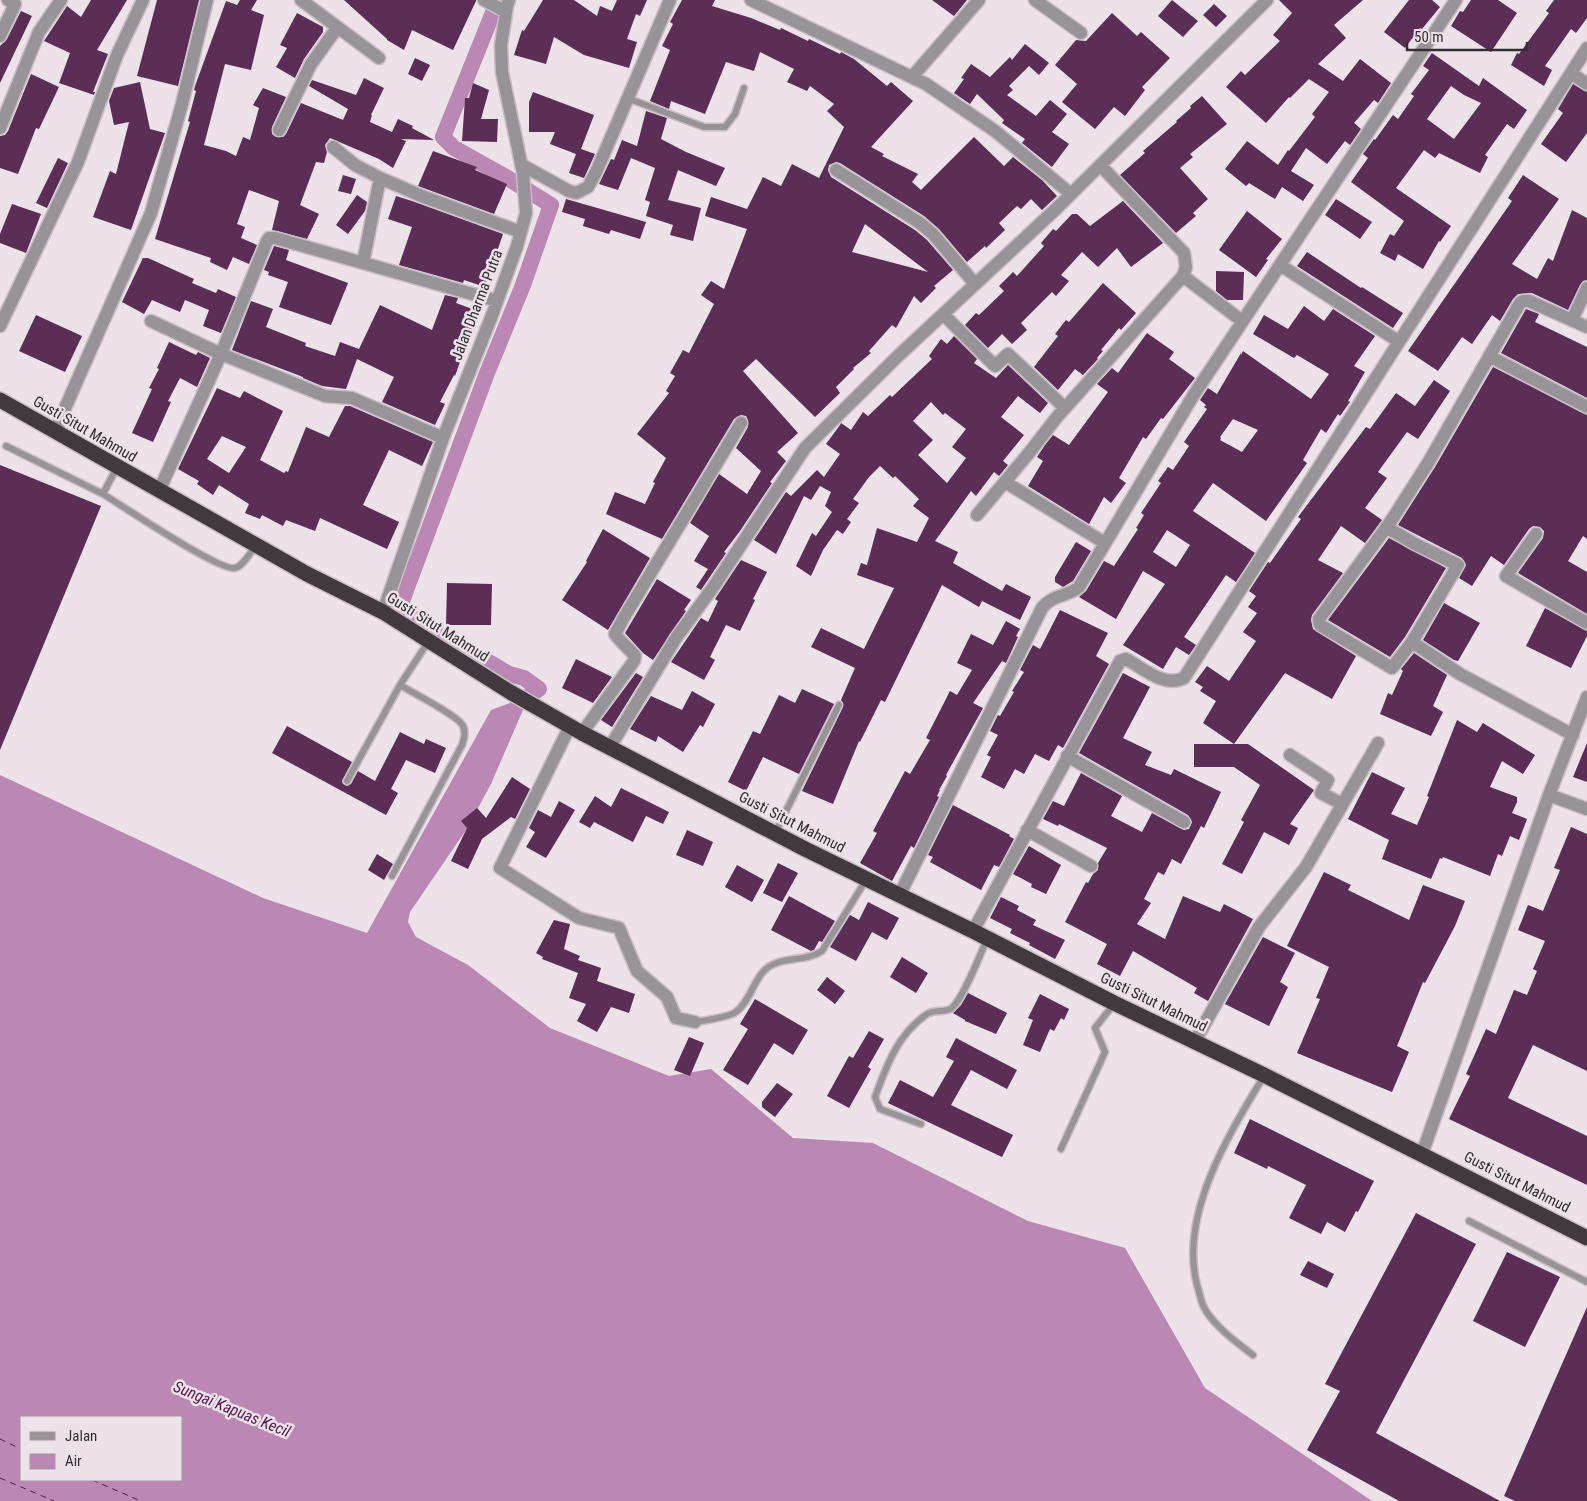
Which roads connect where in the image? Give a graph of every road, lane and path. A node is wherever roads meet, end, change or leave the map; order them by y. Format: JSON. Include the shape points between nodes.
{"nodes":[{"id":1,"x":61,"y":0,"type":"edge"},
{"id":2,"x":143,"y":0,"type":"edge"},
{"id":3,"x":207,"y":0,"type":"edge"},
{"id":4,"x":301,"y":0,"type":"edge"},
{"id":5,"x":484,"y":0,"type":"edge"},
{"id":6,"x":670,"y":0,"type":"edge"},
{"id":7,"x":752,"y":0,"type":"edge"},
{"id":8,"x":979,"y":0,"type":"edge"},
{"id":9,"x":1035,"y":0,"type":"edge"},
{"id":10,"x":1267,"y":0,"type":"edge"},
{"id":11,"x":1456,"y":0,"type":"edge"},
{"id":12,"x":13,"y":1,"type":"edge"},
{"id":13,"x":505,"y":7,"type":"edge"},
{"id":14,"x":337,"y":28,"type":"junction"},
{"id":15,"x":1081,"y":34,"type":"dead end"},
{"id":16,"x":0,"y":36,"type":"edge"},
{"id":17,"x":1587,"y":48,"type":"edge"},
{"id":18,"x":379,"y":58,"type":"dead end"},
{"id":19,"x":1571,"y":73,"type":"junction"},
{"id":20,"x":912,"y":77,"type":"junction"},
{"id":21,"x":1587,"y":84,"type":"edge"},
{"id":22,"x":744,"y":88,"type":"dead end"},
{"id":23,"x":627,"y":98,"type":"junction"},
{"id":24,"x":0,"y":128,"type":"edge"},
{"id":25,"x":279,"y":130,"type":"dead end"},
{"id":26,"x":332,"y":147,"type":"dead end"},
{"id":27,"x":1100,"y":165,"type":"junction"},
{"id":28,"x":523,"y":169,"type":"junction"},
{"id":29,"x":836,"y":170,"type":"dead end"},
{"id":30,"x":380,"y":178,"type":"junction"},
{"id":31,"x":1070,"y":194,"type":"junction"},
{"id":32,"x":521,"y":232,"type":"junction"},
{"id":33,"x":363,"y":263,"type":"junction"},
{"id":34,"x":1280,"y":265,"type":"junction"},
{"id":35,"x":1183,"y":276,"type":"junction"},
{"id":36,"x":975,"y":284,"type":"junction"},
{"id":37,"x":1587,"y":288,"type":"edge"},
{"id":38,"x":497,"y":302,"type":"junction"},
{"id":39,"x":943,"y":314,"type":"junction"},
{"id":40,"x":1572,"y":320,"type":"junction"},
{"id":41,"x":151,"y":321,"type":"dead end"},
{"id":42,"x":1242,"y":321,"type":"junction"},
{"id":43,"x":0,"y":326,"type":"edge"},
{"id":44,"x":1587,"y":327,"type":"edge"},
{"id":45,"x":1398,"y":341,"type":"junction"},
{"id":46,"x":221,"y":354,"type":"junction"},
{"id":47,"x":1489,"y":356,"type":"junction"},
{"id":48,"x":0,"y":400,"type":"edge"},
{"id":49,"x":1587,"y":406,"type":"edge"},
{"id":50,"x":1065,"y":408,"type":"junction"},
{"id":51,"x":741,"y":423,"type":"dead end"},
{"id":52,"x":54,"y":431,"type":"junction"},
{"id":53,"x":443,"y":438,"type":"junction"},
{"id":54,"x":6,"y":446,"type":"dead end"},
{"id":55,"x":117,"y":467,"type":"junction"},
{"id":56,"x":1005,"y":482,"type":"junction"},
{"id":57,"x":159,"y":491,"type":"junction"},
{"id":58,"x":103,"y":494,"type":"junction"},
{"id":59,"x":976,"y":515,"type":"dead end"},
{"id":60,"x":1386,"y":527,"type":"junction"},
{"id":61,"x":1536,"y":534,"type":"dead end"},
{"id":62,"x":1105,"y":543,"type":"junction"},
{"id":63,"x":256,"y":546,"type":"junction"},
{"id":64,"x":383,"y":612,"type":"junction"},
{"id":65,"x":1587,"y":623,"type":"edge"},
{"id":66,"x":428,"y":642,"type":"junction"},
{"id":67,"x":1412,"y":642,"type":"junction"},
{"id":68,"x":400,"y":685,"type":"junction"},
{"id":69,"x":1587,"y":698,"type":"edge"},
{"id":70,"x":839,"y":705,"type":"dead end"},
{"id":71,"x":576,"y":730,"type":"junction"},
{"id":72,"x":1573,"y":735,"type":"junction"},
{"id":73,"x":1378,"y":743,"type":"dead end"},
{"id":74,"x":610,"y":747,"type":"junction"},
{"id":75,"x":1068,"y":756,"type":"junction"},
{"id":76,"x":1290,"y":756,"type":"dead end"},
{"id":77,"x":347,"y":781,"type":"dead end"},
{"id":78,"x":1549,"y":795,"type":"junction"},
{"id":79,"x":1342,"y":804,"type":"junction"},
{"id":80,"x":1587,"y":809,"type":"edge"},
{"id":81,"x":1184,"y":822,"type":"dead end"},
{"id":82,"x":1027,"y":830,"type":"junction"},
{"id":83,"x":775,"y":833,"type":"junction"},
{"id":84,"x":1091,"y":866,"type":"dead end"},
{"id":85,"x":392,"y":876,"type":"dead end"},
{"id":86,"x":867,"y":879,"type":"junction"},
{"id":87,"x":899,"y":896,"type":"junction"},
{"id":88,"x":973,"y":931,"type":"junction"},
{"id":89,"x":988,"y":938,"type":"junction"},
{"id":90,"x":1114,"y":1003,"type":"junction"},
{"id":91,"x":695,"y":1022,"type":"joint"},
{"id":92,"x":1195,"y":1041,"type":"junction"},
{"id":93,"x":1264,"y":1075,"type":"junction"},
{"id":94,"x":921,"y":1124,"type":"dead end"},
{"id":95,"x":1061,"y":1149,"type":"dead end"},
{"id":96,"x":1419,"y":1152,"type":"junction"},
{"id":97,"x":1469,"y":1221,"type":"dead end"},
{"id":98,"x":1587,"y":1238,"type":"edge"},
{"id":99,"x":1587,"y":1282,"type":"edge"},
{"id":100,"x":1253,"y":1355,"type":"dead end"}],
"edges":[{"from":1,"to":24,"type":"street","via":[[39,32]]},
{"from":2,"to":43,"type":"street","via":[[117,55],[78,162]]},
{"from":3,"to":52,"type":"street","via":[[151,213]]},
{"from":4,"to":14,"type":"street"},
{"from":5,"to":13,"type":"street"},
{"from":6,"to":23,"type":"street"},
{"from":7,"to":20,"type":"street"},
{"from":8,"to":20,"type":"street"},
{"from":9,"to":15,"type":"street"},
{"from":10,"to":27,"type":"street"},
{"from":11,"to":34,"type":"street"},
{"from":12,"to":16,"type":"street"},
{"from":13,"to":28,"type":"street","name":"Jalan Dharma Putra","via":[[502,72]]},
{"from":14,"to":18,"type":"street"},
{"from":14,"to":25,"type":"street","via":[[311,64]]},
{"from":17,"to":19,"type":"street"},
{"from":19,"to":21,"type":"street"},
{"from":19,"to":45,"type":"street"},
{"from":20,"to":31,"type":"street","via":[[995,130]]},
{"from":22,"to":23,"type":"lane","via":[[735,114],[726,127],[704,127]]},
{"from":23,"to":28,"type":"street","via":[[597,170],[588,187],[581,192],[569,192]]},
{"from":26,"to":30,"type":"street","via":[[355,165]]},
{"from":27,"to":31,"type":"street"},
{"from":27,"to":35,"type":"street","via":[[1184,253],[1186,267]]},
{"from":28,"to":32,"type":"street","name":"Jalan Dharma Putra","via":[[526,213]]},
{"from":29,"to":36,"type":"street","via":[[933,234]]},
{"from":30,"to":32,"type":"street","via":[[424,198]]},
{"from":30,"to":33,"type":"street"},
{"from":31,"to":36,"type":"street"},
{"from":32,"to":38,"type":"street","name":"Jalan Dharma Putra"},
{"from":33,"to":38,"type":"street"},
{"from":33,"to":46,"type":"street","via":[[269,238]]},
{"from":34,"to":42,"type":"street"},
{"from":34,"to":45,"type":"street"},
{"from":35,"to":42,"type":"street"},
{"from":35,"to":50,"type":"street"},
{"from":36,"to":39,"type":"street"},
{"from":37,"to":40,"type":"street"},
{"from":38,"to":53,"type":"street","name":"Jalan Dharma Putra"},
{"from":39,"to":50,"type":"street","via":[[995,366],[1008,354]]},
{"from":39,"to":74,"type":"street","via":[[805,448],[676,638]]},
{"from":40,"to":44,"type":"street"},
{"from":40,"to":47,"type":"street","via":[[1522,301]]},
{"from":41,"to":46,"type":"street"},
{"from":42,"to":62,"type":"street"},
{"from":45,"to":75,"type":"street","via":[[1184,678],[1172,682],[1164,680],[1126,659],[1120,661]]},
{"from":46,"to":53,"type":"street","via":[[325,396],[352,398]]},
{"from":46,"to":57,"type":"street"},
{"from":47,"to":49,"type":"street"},
{"from":47,"to":60,"type":"street","via":[[1428,463]]},
{"from":48,"to":52,"type":"highway","name":"Gusti Situt Mahmud"},
{"from":50,"to":56,"type":"street"},
{"from":51,"to":71,"type":"street","via":[[623,618],[616,634],[635,656],[634,661]]},
{"from":52,"to":55,"type":"highway","name":"Gusti Situt Mahmud"},
{"from":53,"to":64,"type":"street","name":"Jalan Dharma Putra"},
{"from":54,"to":58,"type":"lane"},
{"from":55,"to":57,"type":"highway","name":"Gusti Situt Mahmud"},
{"from":55,"to":58,"type":"lane"},
{"from":56,"to":59,"type":"street"},
{"from":56,"to":62,"type":"street"},
{"from":57,"to":63,"type":"highway","name":"Gusti Situt Mahmud"},
{"from":58,"to":63,"type":"lane","via":[[199,554],[230,568],[239,566]]},
{"from":60,"to":67,"type":"street","via":[[1458,565]]},
{"from":60,"to":67,"type":"street","via":[[1319,623],[1392,668]]},
{"from":61,"to":65,"type":"street","via":[[1506,576]]},
{"from":62,"to":87,"type":"street","via":[[1076,589],[1052,598],[1042,608]]},
{"from":63,"to":64,"type":"highway","name":"Gusti Situt Mahmud"},
{"from":64,"to":66,"type":"highway","name":"Gusti Situt Mahmud"},
{"from":66,"to":68,"type":"lane"},
{"from":66,"to":71,"type":"highway","name":"Gusti Situt Mahmud"},
{"from":67,"to":72,"type":"street","via":[[1460,674]]},
{"from":68,"to":77,"type":"lane"},
{"from":68,"to":85,"type":"lane","via":[[454,716],[463,724],[465,735]]},
{"from":69,"to":72,"type":"street"},
{"from":70,"to":83,"type":"lane"},
{"from":71,"to":74,"type":"highway","name":"Gusti Situt Mahmud"},
{"from":71,"to":91,"type":"street","via":[[500,868],[579,918],[619,928],[636,971],[667,998],[676,1018]]},
{"from":72,"to":78,"type":"street"},
{"from":73,"to":79,"type":"street"},
{"from":74,"to":83,"type":"highway","name":"Gusti Situt Mahmud"},
{"from":75,"to":81,"type":"street"},
{"from":75,"to":82,"type":"street"},
{"from":76,"to":79,"type":"street","via":[[1328,780],[1321,793]]},
{"from":78,"to":80,"type":"street"},
{"from":78,"to":96,"type":"street"},
{"from":79,"to":92,"type":"street","via":[[1306,867],[1259,927]]},
{"from":82,"to":84,"type":"street"},
{"from":82,"to":88,"type":"street"},
{"from":83,"to":86,"type":"highway","name":"Gusti Situt Mahmud"},
{"from":86,"to":87,"type":"highway","name":"Gusti Situt Mahmud"},
{"from":86,"to":91,"type":"lane","via":[[822,951],[774,964],[766,969],[736,1012]]},
{"from":87,"to":88,"type":"highway","name":"Gusti Situt Mahmud"},
{"from":88,"to":89,"type":"highway","name":"Gusti Situt Mahmud"},
{"from":89,"to":90,"type":"highway","name":"Gusti Situt Mahmud"},
{"from":89,"to":94,"type":"lane","via":[[952,1008],[932,1011],[900,1039],[875,1097],[880,1108]]},
{"from":90,"to":92,"type":"highway","name":"Gusti Situt Mahmud"},
{"from":90,"to":95,"type":"lane","via":[[1095,1028],[1105,1052]]},
{"from":92,"to":93,"type":"highway","name":"Gusti Situt Mahmud"},
{"from":93,"to":96,"type":"highway","name":"Gusti Situt Mahmud"},
{"from":93,"to":100,"type":"lane","via":[[1232,1128],[1210,1174],[1199,1212],[1194,1258],[1195,1276],[1205,1309],[1219,1328]]},
{"from":96,"to":98,"type":"highway","name":"Gusti Situt Mahmud"},
{"from":97,"to":99,"type":"lane"}]}
